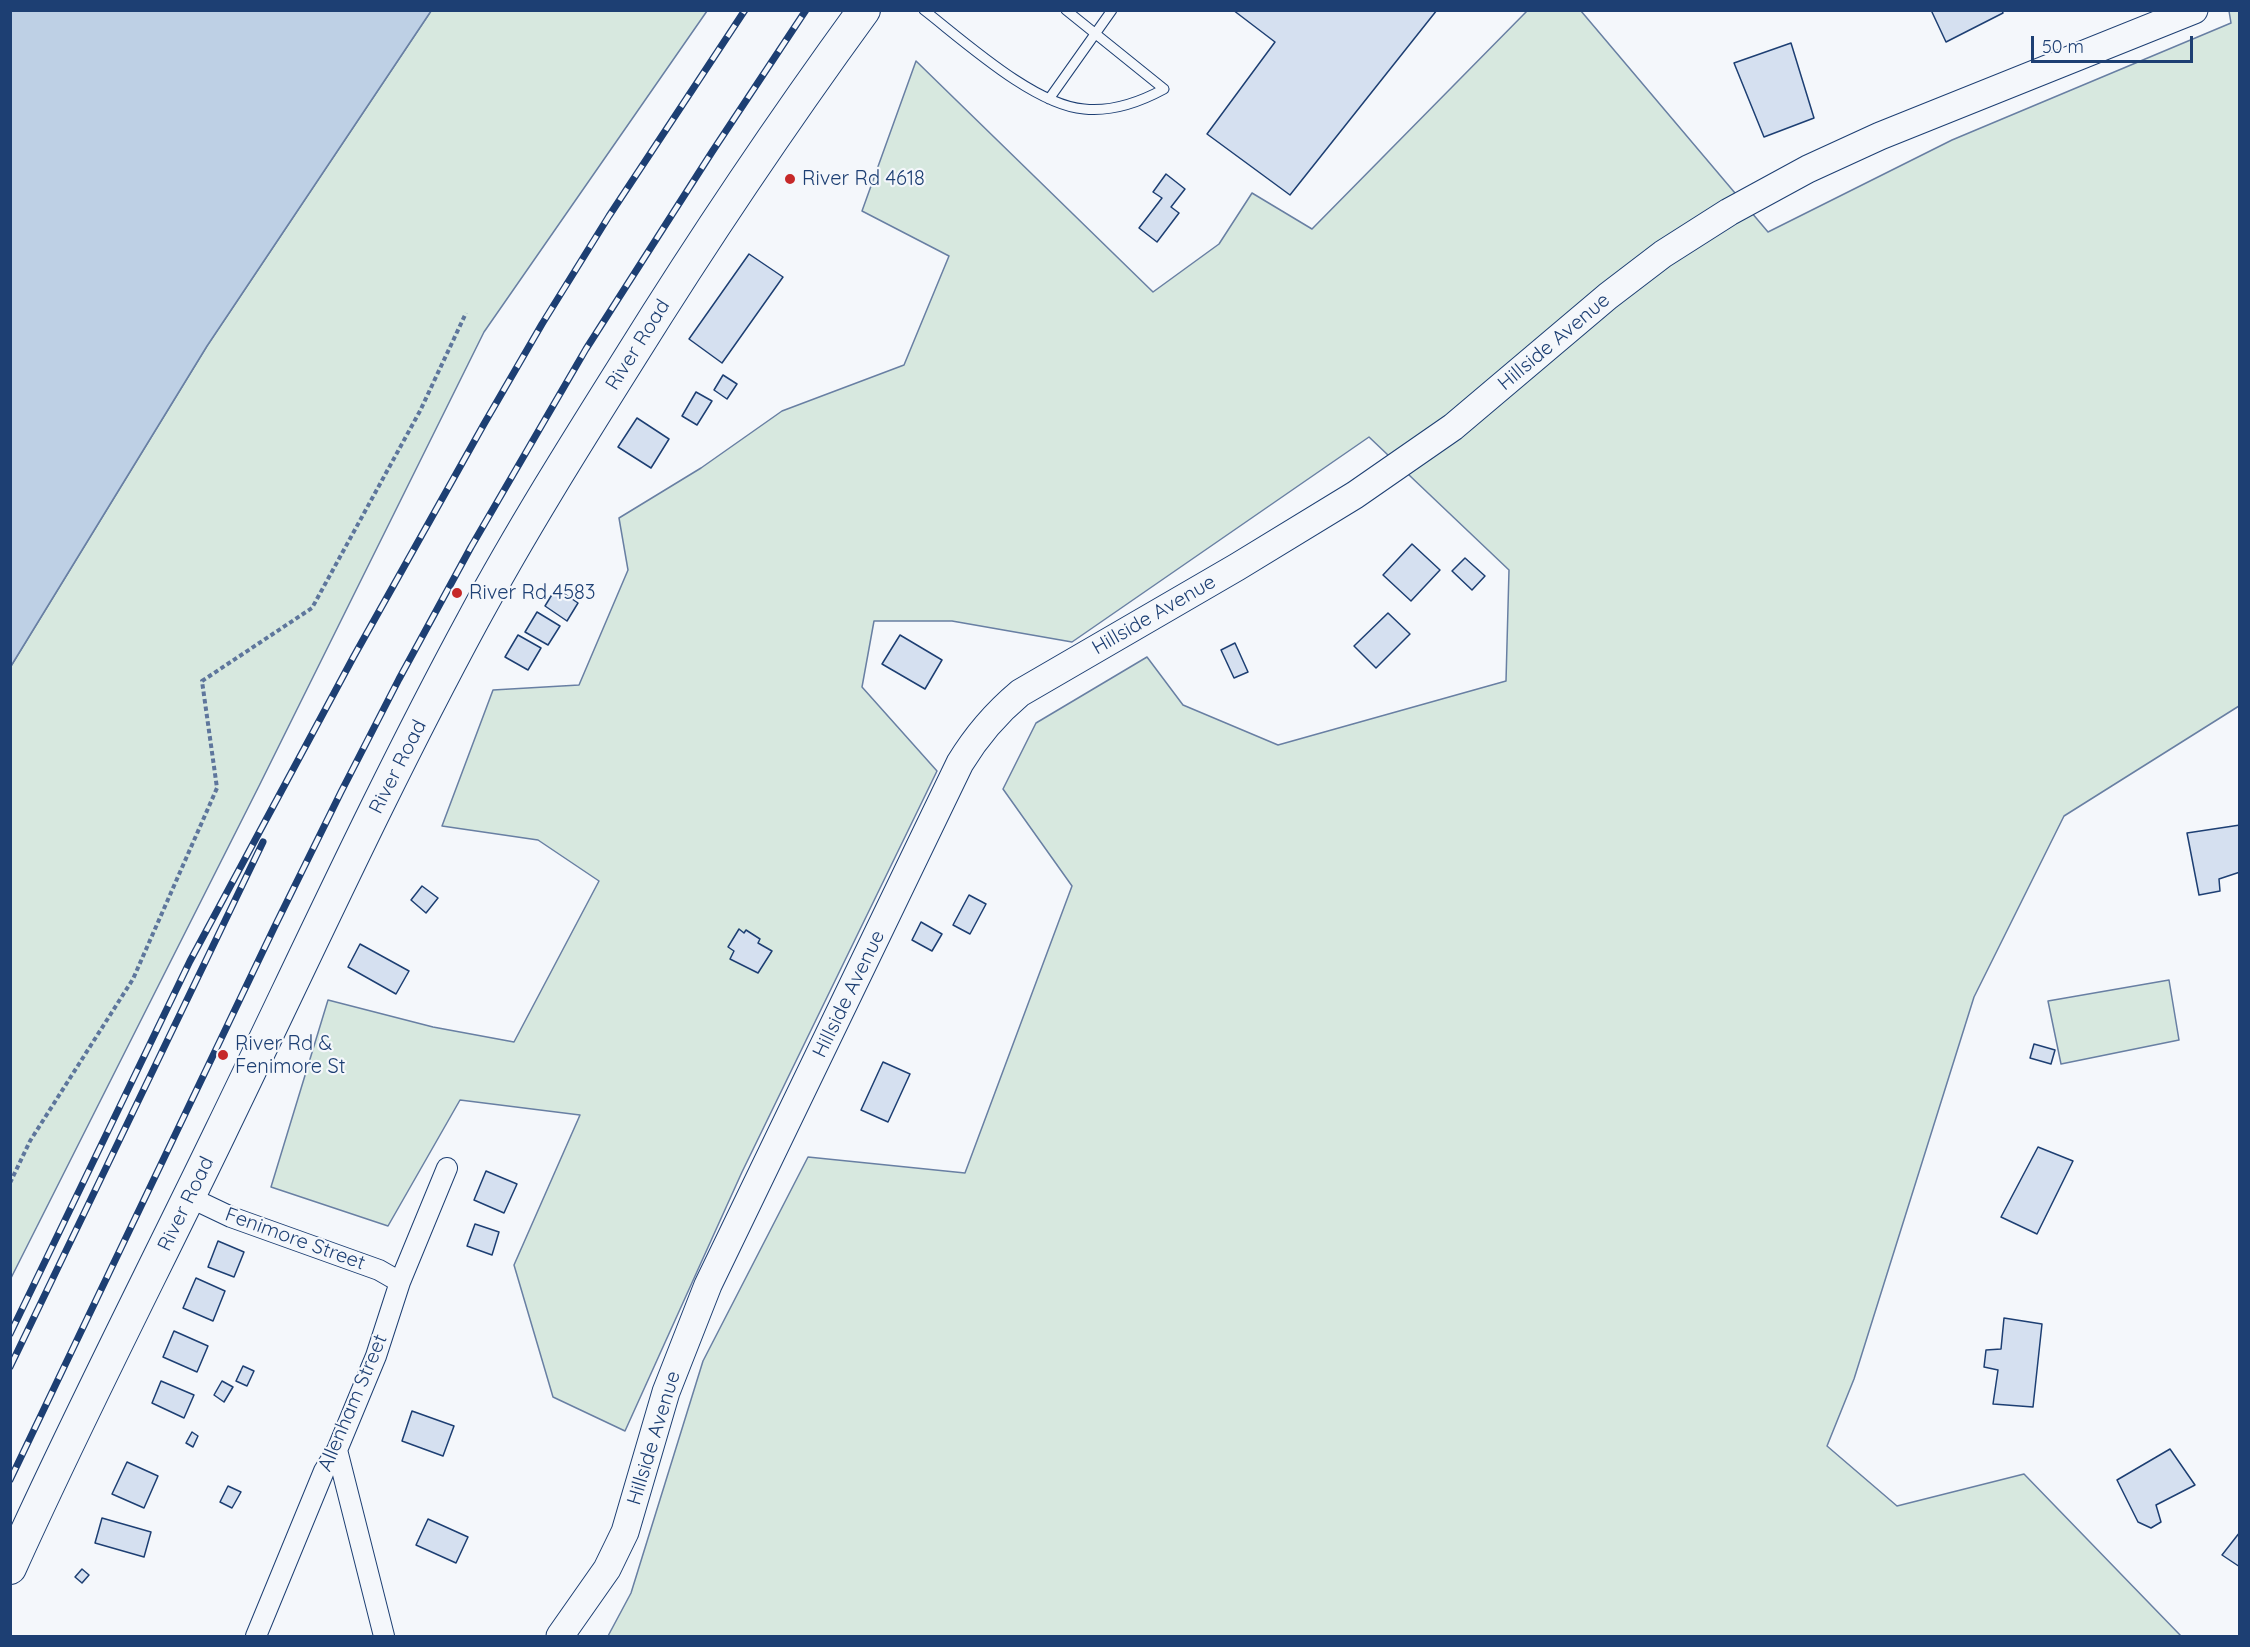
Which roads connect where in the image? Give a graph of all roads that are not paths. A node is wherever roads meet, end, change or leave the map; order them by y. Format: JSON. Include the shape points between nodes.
{"nodes":[{"id":1,"x":864,"y":10,"type":"edge"},
{"id":2,"x":924,"y":10,"type":"edge"},
{"id":3,"x":1066,"y":10,"type":"edge"},
{"id":4,"x":1112,"y":10,"type":"edge"},
{"id":5,"x":2194,"y":10,"type":"edge"},
{"id":6,"x":1095,"y":34,"type":"junction"},
{"id":7,"x":1048,"y":99,"type":"junction"},
{"id":8,"x":447,"y":1168,"type":"dead end"},
{"id":9,"x":189,"y":1197,"type":"junction"},
{"id":10,"x":400,"y":1282,"type":"junction"},
{"id":11,"x":337,"y":1450,"type":"junction"},
{"id":12,"x":10,"y":1568,"type":"edge"},
{"id":13,"x":256,"y":1636,"type":"edge"},
{"id":14,"x":384,"y":1636,"type":"edge"},
{"id":15,"x":560,"y":1636,"type":"edge"}],
"edges":[{"from":1,"to":9,"type":"main road","name":"River Road","via":[[681,276],[572,449],[474,619],[378,805]]},
{"from":2,"to":7,"type":"lane","via":[[1008,74]]},
{"from":3,"to":6,"type":"lane"},
{"from":4,"to":6,"type":"lane"},
{"from":5,"to":15,"type":"street","name":"Hillside Avenue","via":[[1880,136],[1729,212],[1663,254],[1453,427],[1355,495],[1020,693],[996,713],[960,763],[708,1285],[666,1392],[625,1532],[607,1569]]},
{"from":6,"to":7,"type":"lane"},
{"from":6,"to":7,"type":"lane","via":[[1164,89],[1118,107],[1084,109]]},
{"from":8,"to":10,"type":"street","name":"Allenham Street"},
{"from":9,"to":10,"type":"street","name":"Fenimore Street","via":[[231,1217],[379,1270]]},
{"from":9,"to":12,"type":"main road","name":"River Road","via":[[57,1463]]},
{"from":10,"to":11,"type":"street","name":"Allenham Street","via":[[376,1356]]},
{"from":11,"to":13,"type":"street","name":"Allenham Street","via":[[324,1471]]},
{"from":11,"to":14,"type":"street"}]}
